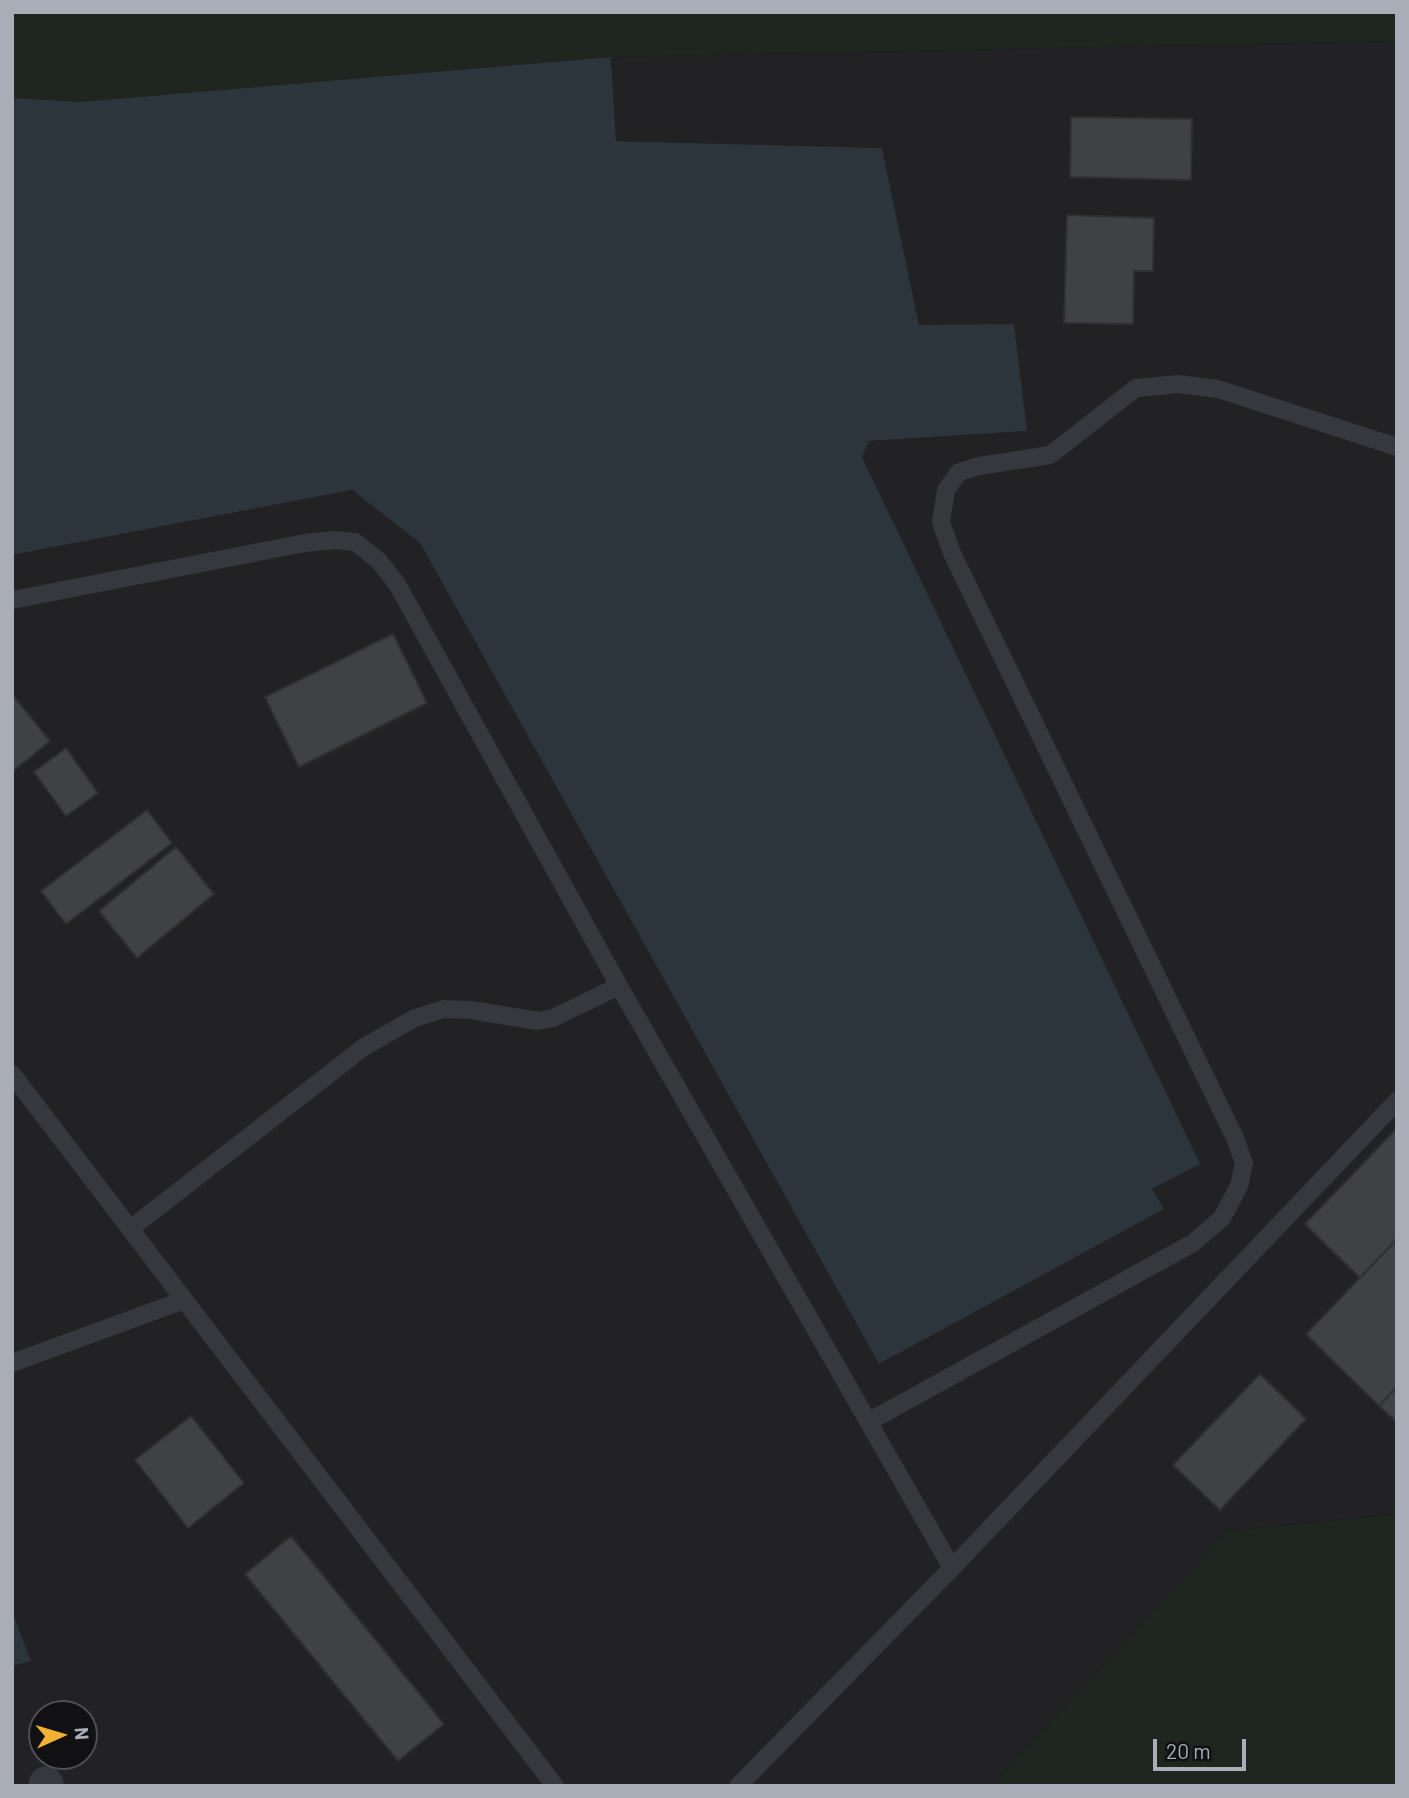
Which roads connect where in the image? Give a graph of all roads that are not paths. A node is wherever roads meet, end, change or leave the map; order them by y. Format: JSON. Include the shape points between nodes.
{"nodes":[{"id":1,"x":1397,"y":447,"type":"edge"},
{"id":2,"x":12,"y":600,"type":"edge"},
{"id":3,"x":619,"y":986,"type":"junction"},
{"id":4,"x":12,"y":1074,"type":"edge"},
{"id":5,"x":1397,"y":1101,"type":"edge"},
{"id":6,"x":130,"y":1229,"type":"junction"},
{"id":7,"x":184,"y":1300,"type":"junction"},
{"id":8,"x":12,"y":1363,"type":"edge"},
{"id":9,"x":868,"y":1422,"type":"junction"},
{"id":10,"x":952,"y":1568,"type":"junction"},
{"id":11,"x":555,"y":1786,"type":"edge"},
{"id":12,"x":738,"y":1786,"type":"edge"}],
"edges":[{"from":1,"to":9,"type":"lane","via":[[1218,389],[1179,384],[1136,388],[1050,455],[959,472],[946,490],[941,522],[952,552],[1244,1163],[1240,1186],[1222,1218],[1193,1243]]},
{"from":2,"to":3,"type":"lane","via":[[304,543],[355,542],[379,561],[397,584]]},
{"from":3,"to":6,"type":"lane","via":[[553,1018],[537,1021],[444,1009],[415,1018],[364,1047]]},
{"from":3,"to":9,"type":"lane"},
{"from":4,"to":6,"type":"lane"},
{"from":5,"to":10,"type":"lane"},
{"from":6,"to":7,"type":"lane"},
{"from":7,"to":8,"type":"lane"},
{"from":7,"to":11,"type":"lane"},
{"from":9,"to":10,"type":"lane"},
{"from":10,"to":12,"type":"lane"}]}
